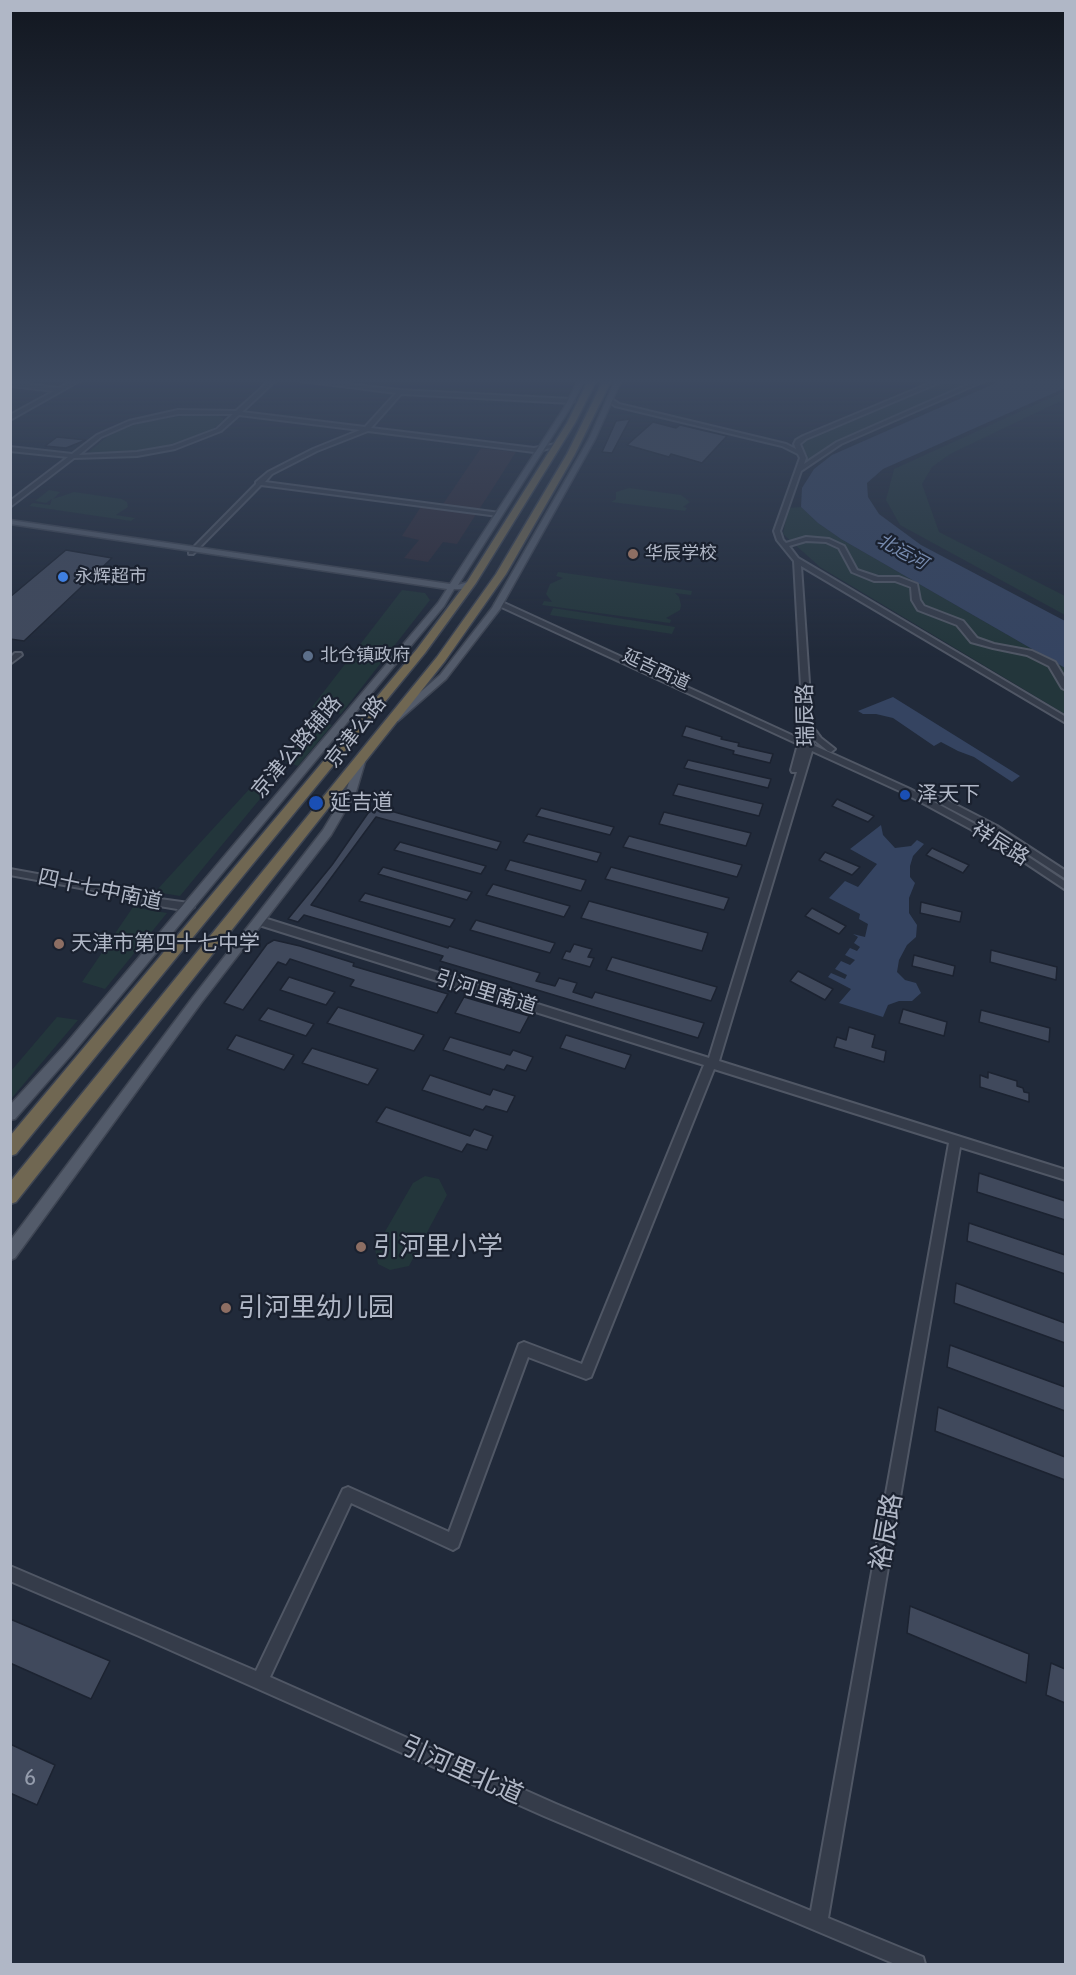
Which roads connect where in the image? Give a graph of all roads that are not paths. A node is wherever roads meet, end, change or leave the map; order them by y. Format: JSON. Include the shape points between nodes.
{"nodes":[{"id":1,"x":51,"y":473,"type":"edge"},
{"id":2,"x":270,"y":473,"type":"edge"},
{"id":3,"x":525,"y":473,"type":"edge"},
{"id":4,"x":540,"y":473,"type":"edge"},
{"id":5,"x":561,"y":473,"type":"edge"},
{"id":6,"x":572,"y":473,"type":"edge"},
{"id":7,"x":793,"y":475,"type":"joint"},
{"id":8,"x":258,"y":483,"type":"junction"},
{"id":9,"x":10,"y":506,"type":"edge"},
{"id":10,"x":498,"y":514,"type":"junction"},
{"id":11,"x":10,"y":522,"type":"edge"},
{"id":12,"x":10,"y":526,"type":"edge"},
{"id":13,"x":785,"y":545,"type":"junction"},
{"id":14,"x":193,"y":551,"type":"junction"},
{"id":15,"x":794,"y":559,"type":"junction"},
{"id":16,"x":471,"y":583,"type":"junction"},
{"id":17,"x":450,"y":589,"type":"junction"},
{"id":18,"x":501,"y":601,"type":"junction"},
{"id":19,"x":454,"y":607,"type":"junction"},
{"id":20,"x":18,"y":655,"type":"dead end"},
{"id":21,"x":10,"y":662,"type":"edge"},
{"id":22,"x":1065,"y":688,"type":"edge"},
{"id":23,"x":1065,"y":721,"type":"edge"},
{"id":24,"x":390,"y":724,"type":"junction"},
{"id":25,"x":806,"y":737,"type":"junction"},
{"id":26,"x":329,"y":740,"type":"junction"},
{"id":27,"x":828,"y":752,"type":"junction"},
{"id":28,"x":360,"y":762,"type":"junction"},
{"id":29,"x":325,"y":766,"type":"junction"},
{"id":30,"x":10,"y":872,"type":"edge"},
{"id":31,"x":1065,"y":876,"type":"edge"},
{"id":32,"x":1065,"y":887,"type":"edge"},
{"id":33,"x":189,"y":907,"type":"junction"},
{"id":34,"x":260,"y":921,"type":"junction"},
{"id":35,"x":710,"y":1064,"type":"junction"},
{"id":36,"x":10,"y":1115,"type":"edge"},
{"id":37,"x":955,"y":1140,"type":"junction"},
{"id":38,"x":10,"y":1149,"type":"edge"},
{"id":39,"x":1065,"y":1175,"type":"edge"},
{"id":40,"x":10,"y":1196,"type":"edge"},
{"id":41,"x":10,"y":1253,"type":"edge"},
{"id":42,"x":10,"y":1573,"type":"edge"},
{"id":43,"x":260,"y":1681,"type":"junction"},
{"id":44,"x":818,"y":1923,"type":"junction"},
{"id":45,"x":916,"y":1965,"type":"edge"}],
"edges":[{"from":1,"to":9,"type":"street"},
{"from":2,"to":8,"type":"street"},
{"from":3,"to":10,"type":"main road","name":"京津公路辅路"},
{"from":4,"to":16,"type":"highway","name":"京津公路"},
{"from":5,"to":24,"type":"highway","name":"京津公路","via":[[501,574]]},
{"from":6,"to":18,"type":"main road"},
{"from":7,"to":13,"type":"street","via":[[778,528]]},
{"from":7,"to":15,"type":"street","via":[[774,531]]},
{"from":8,"to":10,"type":"street"},
{"from":8,"to":14,"type":"street"},
{"from":10,"to":17,"type":"main road","name":"京津公路辅路"},
{"from":11,"to":14,"type":"main road"},
{"from":12,"to":14,"type":"main road"},
{"from":13,"to":15,"type":"street"},
{"from":13,"to":22,"type":"street","via":[[806,539],[826,540],[842,547],[854,571],[914,586],[921,608],[960,623],[974,640],[1029,653],[1052,664]]},
{"from":14,"to":17,"type":"main road"},
{"from":15,"to":23,"type":"street"},
{"from":15,"to":25,"type":"street","name":"瑞辰路"},
{"from":16,"to":17,"type":"main road"},
{"from":16,"to":19,"type":"highway","name":"京津公路"},
{"from":17,"to":19,"type":"main road","via":[[456,596]]},
{"from":17,"to":26,"type":"main road","name":"京津公路辅路"},
{"from":18,"to":24,"type":"main road","via":[[443,677]]},
{"from":18,"to":25,"type":"street","name":"延吉西道"},
{"from":19,"to":29,"type":"highway","name":"京津公路"},
{"from":20,"to":21,"type":"street"},
{"from":24,"to":28,"type":"highway","name":"京津公路"},
{"from":25,"to":27,"type":"street","name":"祥辰路"},
{"from":25,"to":27,"type":"street","via":[[818,740]]},
{"from":25,"to":35,"type":"street","name":"瑞辰路"},
{"from":26,"to":29,"type":"main road"},
{"from":26,"to":33,"type":"main road","name":"京津公路辅路"},
{"from":27,"to":31,"type":"street","name":"祥辰路","via":[[916,788],[984,823]]},
{"from":27,"to":32,"type":"street","name":"祥辰路","via":[[952,814]]},
{"from":28,"to":34,"type":"main road","via":[[345,805]]},
{"from":28,"to":40,"type":"highway","name":"京津公路"},
{"from":29,"to":38,"type":"highway","name":"京津公路"},
{"from":30,"to":33,"type":"street","name":"四十七中南道"},
{"from":33,"to":36,"type":"main road","name":"京津公路辅路"},
{"from":34,"to":35,"type":"street","name":"引河里南道"},
{"from":34,"to":41,"type":"main road"},
{"from":35,"to":37,"type":"street","name":"引河里南道"},
{"from":35,"to":43,"type":"street","name":"瑞辰路","via":[[586,1372],[524,1349],[453,1542],[348,1494]]},
{"from":37,"to":39,"type":"street","name":"引河里南道"},
{"from":37,"to":44,"type":"street","name":"裕辰路"},
{"from":42,"to":43,"type":"street","name":"引河里北道"},
{"from":43,"to":44,"type":"street","name":"引河里北道"},
{"from":44,"to":45,"type":"street","name":"引河里北道"}]}
